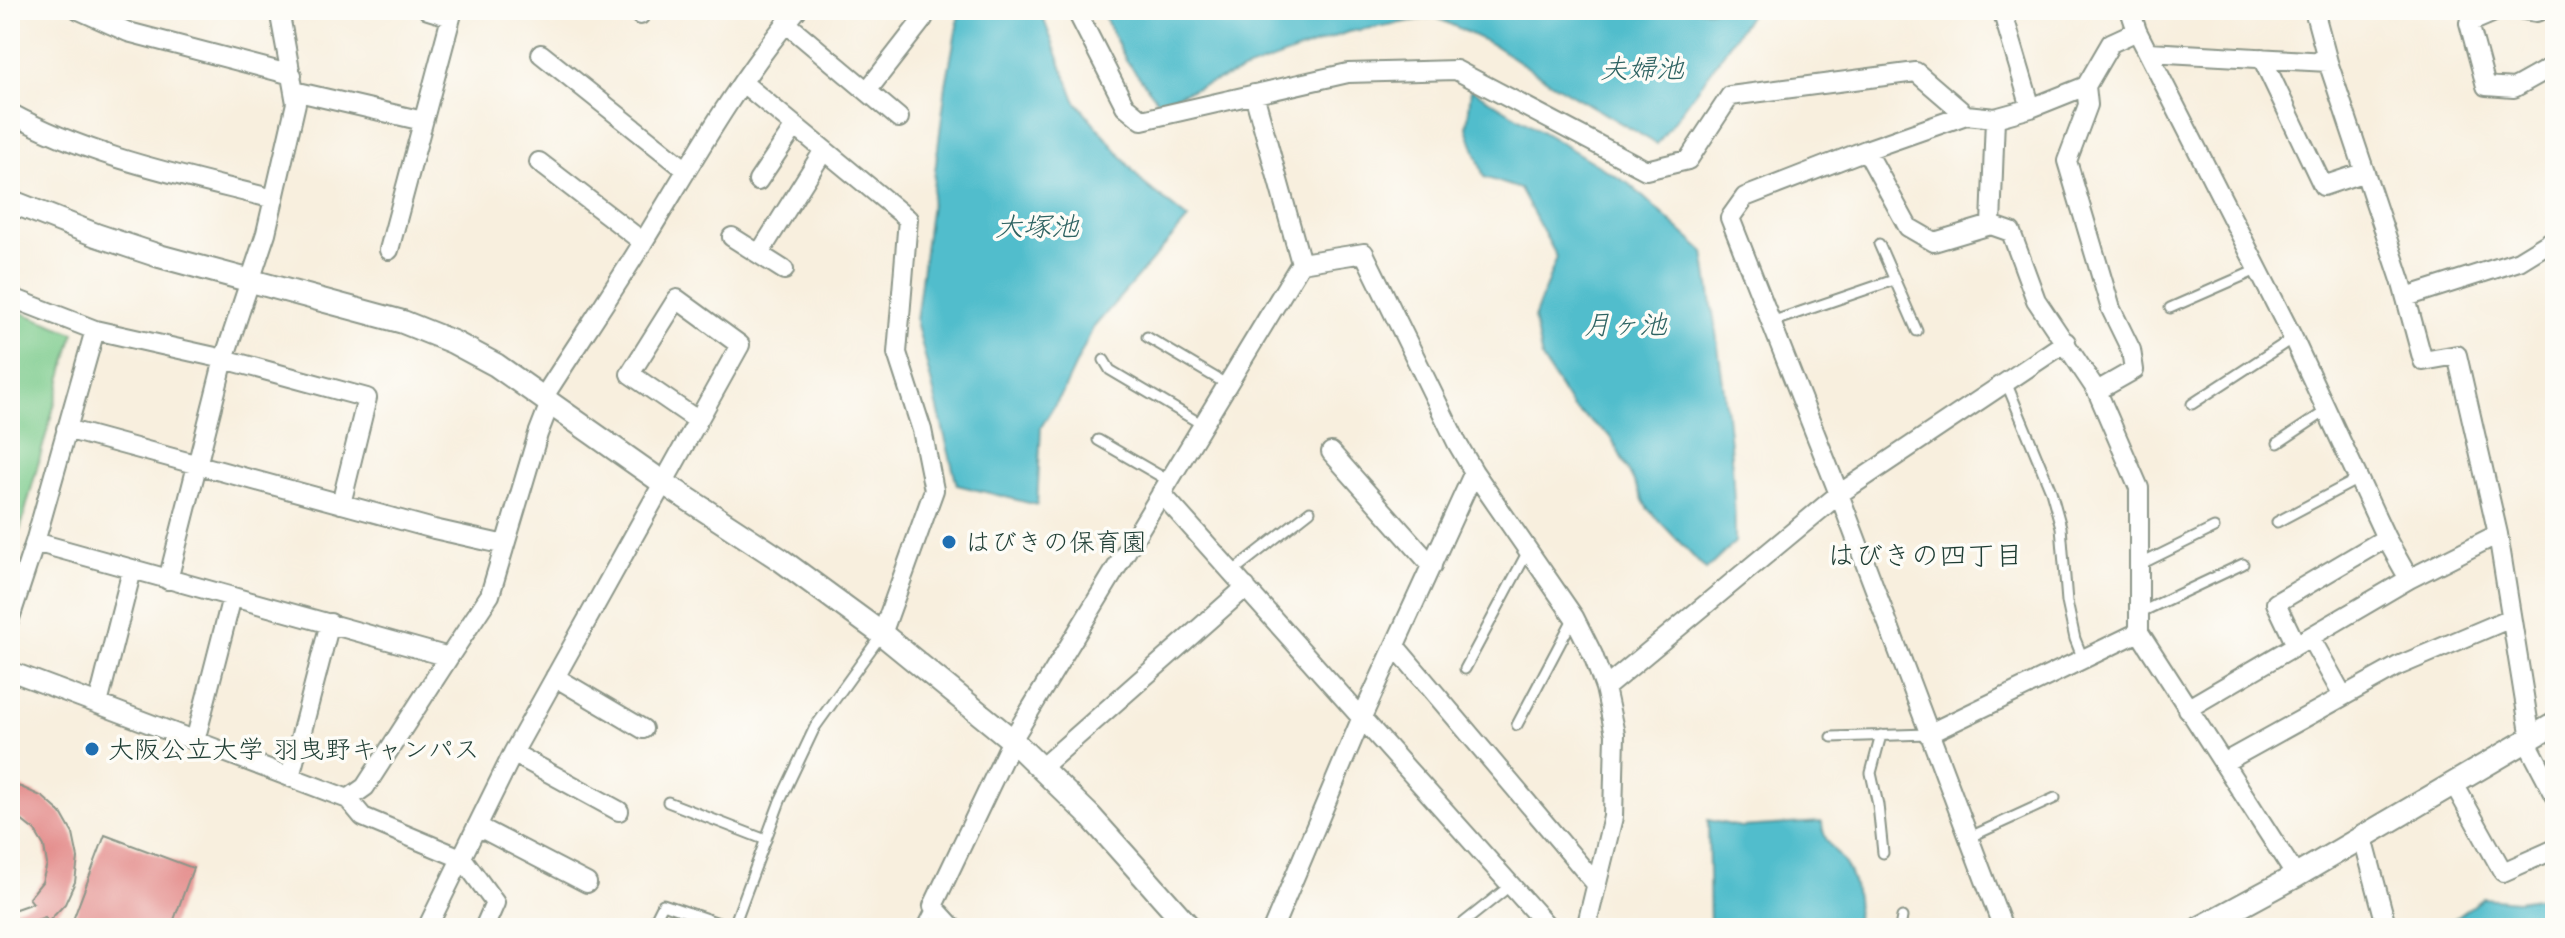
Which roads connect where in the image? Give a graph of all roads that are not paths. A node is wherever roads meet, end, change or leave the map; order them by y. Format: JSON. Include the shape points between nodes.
{"nodes":[{"id":1,"x":79,"y":10,"type":"edge"},
{"id":2,"x":279,"y":10,"type":"edge"},
{"id":3,"x":428,"y":10,"type":"edge"},
{"id":4,"x":1076,"y":10,"type":"edge"},
{"id":5,"x":2002,"y":10,"type":"edge"},
{"id":6,"x":2130,"y":10,"type":"edge"},
{"id":7,"x":2314,"y":10,"type":"edge"},
{"id":8,"x":2499,"y":10,"type":"edge"},
{"id":9,"x":2523,"y":10,"type":"edge"},
{"id":10,"x":2542,"y":10,"type":"edge"},
{"id":11,"x":452,"y":14,"type":"edge"},
{"id":12,"x":792,"y":16,"type":"edge"},
{"id":13,"x":923,"y":19,"type":"dead end"},
{"id":14,"x":2137,"y":31,"type":"junction"},
{"id":15,"x":2149,"y":52,"type":"junction"},
{"id":16,"x":541,"y":54,"type":"dead end"},
{"id":17,"x":2262,"y":58,"type":"junction"},
{"id":18,"x":2328,"y":62,"type":"junction"},
{"id":19,"x":2555,"y":65,"type":"edge"},
{"id":20,"x":293,"y":83,"type":"junction"},
{"id":21,"x":743,"y":83,"type":"junction"},
{"id":22,"x":2086,"y":86,"type":"junction"},
{"id":23,"x":867,"y":91,"type":"junction"},
{"id":24,"x":1254,"y":94,"type":"junction"},
{"id":25,"x":2031,"y":108,"type":"junction"},
{"id":26,"x":10,"y":113,"type":"edge"},
{"id":27,"x":1966,"y":115,"type":"junction"},
{"id":28,"x":899,"y":118,"type":"dead end"},
{"id":29,"x":1995,"y":118,"type":"junction"},
{"id":30,"x":423,"y":121,"type":"junction"},
{"id":31,"x":795,"y":126,"type":"junction"},
{"id":32,"x":824,"y":150,"type":"junction"},
{"id":33,"x":1866,"y":150,"type":"junction"},
{"id":34,"x":539,"y":162,"type":"dead end"},
{"id":35,"x":685,"y":169,"type":"junction"},
{"id":36,"x":2365,"y":172,"type":"junction"},
{"id":37,"x":758,"y":181,"type":"dead end"},
{"id":38,"x":274,"y":199,"type":"junction"},
{"id":39,"x":10,"y":201,"type":"edge"},
{"id":40,"x":1991,"y":225,"type":"junction"},
{"id":41,"x":732,"y":237,"type":"dead end"},
{"id":42,"x":2555,"y":239,"type":"edge"},
{"id":43,"x":643,"y":242,"type":"junction"},
{"id":44,"x":1879,"y":244,"type":"dead end"},
{"id":45,"x":389,"y":250,"type":"dead end"},
{"id":46,"x":759,"y":254,"type":"junction"},
{"id":47,"x":1301,"y":263,"type":"junction"},
{"id":48,"x":2259,"y":269,"type":"junction"},
{"id":49,"x":784,"y":270,"type":"dead end"},
{"id":50,"x":1894,"y":280,"type":"junction"},
{"id":51,"x":251,"y":281,"type":"junction"},
{"id":52,"x":10,"y":297,"type":"edge"},
{"id":53,"x":2406,"y":297,"type":"junction"},
{"id":54,"x":2170,"y":308,"type":"dead end"},
{"id":55,"x":1771,"y":322,"type":"junction"},
{"id":56,"x":95,"y":330,"type":"junction"},
{"id":57,"x":1917,"y":331,"type":"dead end"},
{"id":58,"x":1147,"y":337,"type":"dead end"},
{"id":59,"x":2293,"y":338,"type":"junction"},
{"id":60,"x":2066,"y":342,"type":"junction"},
{"id":61,"x":224,"y":359,"type":"junction"},
{"id":62,"x":1104,"y":360,"type":"dead end"},
{"id":63,"x":2006,"y":382,"type":"junction"},
{"id":64,"x":1228,"y":385,"type":"junction"},
{"id":65,"x":2097,"y":391,"type":"junction"},
{"id":66,"x":547,"y":401,"type":"junction"},
{"id":67,"x":2192,"y":404,"type":"dead end"},
{"id":68,"x":2326,"y":411,"type":"junction"},
{"id":69,"x":697,"y":420,"type":"junction"},
{"id":70,"x":1203,"y":425,"type":"junction"},
{"id":71,"x":66,"y":429,"type":"junction"},
{"id":72,"x":1098,"y":440,"type":"dead end"},
{"id":73,"x":2278,"y":443,"type":"dead end"},
{"id":74,"x":1331,"y":452,"type":"dead end"},
{"id":75,"x":198,"y":466,"type":"junction"},
{"id":76,"x":1474,"y":472,"type":"junction"},
{"id":77,"x":2358,"y":479,"type":"junction"},
{"id":78,"x":662,"y":482,"type":"junction"},
{"id":79,"x":1165,"y":487,"type":"junction"},
{"id":80,"x":1839,"y":494,"type":"junction"},
{"id":81,"x":341,"y":504,"type":"junction"},
{"id":82,"x":1310,"y":511,"type":"dead end"},
{"id":83,"x":2277,"y":522,"type":"dead end"},
{"id":84,"x":2214,"y":528,"type":"dead end"},
{"id":85,"x":2498,"y":534,"type":"junction"},
{"id":86,"x":2386,"y":538,"type":"junction"},
{"id":87,"x":35,"y":542,"type":"junction"},
{"id":88,"x":505,"y":545,"type":"junction"},
{"id":89,"x":1528,"y":551,"type":"junction"},
{"id":90,"x":2243,"y":564,"type":"dead end"},
{"id":91,"x":2139,"y":565,"type":"junction"},
{"id":92,"x":1432,"y":566,"type":"junction"},
{"id":93,"x":132,"y":570,"type":"junction"},
{"id":94,"x":1232,"y":572,"type":"junction"},
{"id":95,"x":2409,"y":579,"type":"junction"},
{"id":96,"x":168,"y":580,"type":"junction"},
{"id":97,"x":1246,"y":587,"type":"junction"},
{"id":98,"x":232,"y":597,"type":"junction"},
{"id":99,"x":1574,"y":617,"type":"junction"},
{"id":100,"x":10,"y":618,"type":"edge"},
{"id":101,"x":2511,"y":618,"type":"junction"},
{"id":102,"x":2139,"y":622,"type":"junction"},
{"id":103,"x":330,"y":623,"type":"junction"},
{"id":104,"x":882,"y":634,"type":"junction"},
{"id":105,"x":2303,"y":641,"type":"junction"},
{"id":106,"x":1395,"y":646,"type":"junction"},
{"id":107,"x":449,"y":657,"type":"junction"},
{"id":108,"x":2083,"y":659,"type":"junction"},
{"id":109,"x":1465,"y":669,"type":"dead end"},
{"id":110,"x":10,"y":671,"type":"edge"},
{"id":111,"x":555,"y":677,"type":"junction"},
{"id":112,"x":1605,"y":688,"type":"junction"},
{"id":113,"x":2343,"y":696,"type":"junction"},
{"id":114,"x":98,"y":704,"type":"junction"},
{"id":115,"x":2187,"y":709,"type":"junction"},
{"id":116,"x":1362,"y":717,"type":"junction"},
{"id":117,"x":2555,"y":724,"type":"edge"},
{"id":118,"x":1517,"y":725,"type":"dead end"},
{"id":119,"x":643,"y":729,"type":"dead end"},
{"id":120,"x":1928,"y":734,"type":"junction"},
{"id":121,"x":1881,"y":735,"type":"junction"},
{"id":122,"x":1832,"y":737,"type":"dead end"},
{"id":123,"x":1012,"y":740,"type":"junction"},
{"id":124,"x":195,"y":741,"type":"junction"},
{"id":125,"x":2529,"y":741,"type":"junction"},
{"id":126,"x":513,"y":753,"type":"junction"},
{"id":127,"x":2223,"y":763,"type":"junction"},
{"id":128,"x":1041,"y":768,"type":"junction"},
{"id":129,"x":290,"y":777,"type":"junction"},
{"id":130,"x":2454,"y":784,"type":"junction"},
{"id":131,"x":2555,"y":795,"type":"edge"},
{"id":132,"x":2055,"y":798,"type":"dead end"},
{"id":133,"x":348,"y":799,"type":"junction"},
{"id":134,"x":668,"y":802,"type":"dead end"},
{"id":135,"x":619,"y":811,"type":"dead end"},
{"id":136,"x":477,"y":826,"type":"junction"},
{"id":137,"x":1970,"y":837,"type":"junction"},
{"id":138,"x":2363,"y":838,"type":"junction"},
{"id":139,"x":766,"y":840,"type":"junction"},
{"id":140,"x":2555,"y":849,"type":"edge"},
{"id":141,"x":1883,"y":853,"type":"dead end"},
{"id":142,"x":463,"y":859,"type":"junction"},
{"id":143,"x":2296,"y":876,"type":"junction"},
{"id":144,"x":587,"y":883,"type":"dead end"},
{"id":145,"x":1596,"y":884,"type":"junction"},
{"id":146,"x":1511,"y":885,"type":"junction"},
{"id":147,"x":933,"y":906,"type":"junction"},
{"id":148,"x":1902,"y":917,"type":"dead end"},
{"id":149,"x":427,"y":928,"type":"edge"},
{"id":150,"x":484,"y":928,"type":"edge"},
{"id":151,"x":651,"y":928,"type":"edge"},
{"id":152,"x":733,"y":928,"type":"edge"},
{"id":153,"x":922,"y":928,"type":"edge"},
{"id":154,"x":953,"y":928,"type":"edge"},
{"id":155,"x":1190,"y":928,"type":"edge"},
{"id":156,"x":1273,"y":928,"type":"edge"},
{"id":157,"x":1457,"y":928,"type":"edge"},
{"id":158,"x":1549,"y":928,"type":"edge"},
{"id":159,"x":1586,"y":928,"type":"edge"},
{"id":160,"x":1900,"y":928,"type":"edge"},
{"id":161,"x":2003,"y":928,"type":"edge"},
{"id":162,"x":2200,"y":928,"type":"edge"},
{"id":163,"x":2387,"y":928,"type":"edge"}],
"edges":[{"from":1,"to":20,"type":"street","via":[[128,32]]},
{"from":2,"to":20,"type":"street"},
{"from":3,"to":11,"type":"street"},
{"from":4,"to":24,"type":"street","via":[[1125,106],[1142,120]]},
{"from":5,"to":25,"type":"street"},
{"from":6,"to":14,"type":"street"},
{"from":7,"to":18,"type":"street"},
{"from":8,"to":19,"type":"street","via":[[2469,23],[2486,86],[2514,88]]},
{"from":9,"to":10,"type":"street"},
{"from":11,"to":30,"type":"street"},
{"from":12,"to":21,"type":"street"},
{"from":12,"to":23,"type":"street"},
{"from":13,"to":23,"type":"street"},
{"from":14,"to":15,"type":"street"},
{"from":14,"to":22,"type":"street","via":[[2111,43]]},
{"from":15,"to":17,"type":"street"},
{"from":15,"to":48,"type":"street"},
{"from":16,"to":35,"type":"street"},
{"from":17,"to":18,"type":"street"},
{"from":17,"to":36,"type":"street","via":[[2323,186]]},
{"from":18,"to":36,"type":"street"},
{"from":20,"to":30,"type":"street"},
{"from":20,"to":38,"type":"street","via":[[296,103]]},
{"from":21,"to":31,"type":"street"},
{"from":21,"to":35,"type":"street"},
{"from":22,"to":25,"type":"street"},
{"from":22,"to":65,"type":"street","via":[[2088,105],[2067,161],[2134,370]]},
{"from":23,"to":28,"type":"street"},
{"from":24,"to":27,"type":"street","via":[[1348,73],[1456,70],[1646,170],[1688,160],[1730,96],[1916,72]]},
{"from":24,"to":47,"type":"street"},
{"from":25,"to":29,"type":"street"},
{"from":26,"to":38,"type":"street","via":[[118,158]]},
{"from":27,"to":29,"type":"street"},
{"from":27,"to":33,"type":"street"},
{"from":29,"to":40,"type":"street"},
{"from":30,"to":45,"type":"street"},
{"from":31,"to":32,"type":"street"},
{"from":31,"to":37,"type":"street"},
{"from":32,"to":46,"type":"street"},
{"from":32,"to":104,"type":"street","via":[[908,219],[897,353],[922,430],[934,490]]},
{"from":33,"to":40,"type":"street","via":[[1908,227],[1934,242]]},
{"from":33,"to":55,"type":"street","via":[[1745,197],[1730,218]]},
{"from":34,"to":43,"type":"street"},
{"from":35,"to":43,"type":"street"},
{"from":36,"to":53,"type":"street"},
{"from":38,"to":51,"type":"street"},
{"from":39,"to":51,"type":"street","via":[[96,235]]},
{"from":40,"to":60,"type":"street","via":[[2011,232],[2036,300]]},
{"from":41,"to":46,"type":"street"},
{"from":42,"to":53,"type":"street","via":[[2519,261]]},
{"from":43,"to":66,"type":"street"},
{"from":44,"to":50,"type":"lane"},
{"from":46,"to":49,"type":"street"},
{"from":47,"to":64,"type":"street"},
{"from":47,"to":76,"type":"street","via":[[1364,253]]},
{"from":48,"to":54,"type":"lane"},
{"from":48,"to":59,"type":"street"},
{"from":50,"to":55,"type":"lane"},
{"from":50,"to":57,"type":"lane"},
{"from":51,"to":61,"type":"street"},
{"from":51,"to":66,"type":"street","via":[[403,322],[453,342]]},
{"from":52,"to":56,"type":"street"},
{"from":53,"to":85,"type":"street","via":[[2423,361],[2457,355]]},
{"from":55,"to":80,"type":"street"},
{"from":56,"to":61,"type":"street"},
{"from":56,"to":71,"type":"street"},
{"from":58,"to":64,"type":"lane"},
{"from":59,"to":67,"type":"lane"},
{"from":59,"to":68,"type":"street"},
{"from":60,"to":63,"type":"street"},
{"from":60,"to":65,"type":"street"},
{"from":61,"to":75,"type":"street"},
{"from":61,"to":81,"type":"street","via":[[367,398]]},
{"from":62,"to":70,"type":"lane","via":[[1110,370]]},
{"from":63,"to":80,"type":"street"},
{"from":63,"to":108,"type":"lane","via":[[2051,491],[2061,527],[2067,602]]},
{"from":64,"to":70,"type":"street"},
{"from":65,"to":91,"type":"street","via":[[2139,488]]},
{"from":66,"to":78,"type":"street"},
{"from":66,"to":88,"type":"street"},
{"from":68,"to":73,"type":"lane"},
{"from":68,"to":77,"type":"street"},
{"from":69,"to":69,"type":"street","via":[[740,345],[677,299],[630,374]]},
{"from":69,"to":78,"type":"street"},
{"from":70,"to":79,"type":"street"},
{"from":71,"to":75,"type":"street"},
{"from":71,"to":87,"type":"street"},
{"from":72,"to":79,"type":"lane"},
{"from":74,"to":92,"type":"street"},
{"from":75,"to":81,"type":"street"},
{"from":75,"to":96,"type":"street"},
{"from":76,"to":89,"type":"street"},
{"from":76,"to":92,"type":"street"},
{"from":77,"to":83,"type":"lane"},
{"from":77,"to":86,"type":"street"},
{"from":78,"to":104,"type":"street"},
{"from":78,"to":111,"type":"street"},
{"from":79,"to":94,"type":"street"},
{"from":79,"to":123,"type":"street"},
{"from":80,"to":112,"type":"street"},
{"from":80,"to":120,"type":"street"},
{"from":81,"to":88,"type":"street"},
{"from":82,"to":94,"type":"lane"},
{"from":84,"to":91,"type":"lane"},
{"from":85,"to":95,"type":"street"},
{"from":85,"to":101,"type":"street"},
{"from":86,"to":95,"type":"street"},
{"from":86,"to":105,"type":"street","via":[[2276,603]]},
{"from":87,"to":93,"type":"street"},
{"from":87,"to":100,"type":"street"},
{"from":88,"to":107,"type":"street","via":[[490,595]]},
{"from":89,"to":99,"type":"street"},
{"from":89,"to":109,"type":"lane"},
{"from":90,"to":102,"type":"lane"},
{"from":91,"to":102,"type":"street"},
{"from":92,"to":106,"type":"street"},
{"from":93,"to":96,"type":"street"},
{"from":93,"to":114,"type":"street"},
{"from":94,"to":97,"type":"street"},
{"from":95,"to":105,"type":"street"},
{"from":96,"to":98,"type":"street"},
{"from":97,"to":116,"type":"street"},
{"from":97,"to":128,"type":"street"},
{"from":98,"to":103,"type":"street"},
{"from":98,"to":124,"type":"street"},
{"from":99,"to":112,"type":"street"},
{"from":99,"to":118,"type":"lane"},
{"from":101,"to":113,"type":"street","via":[[2398,666]]},
{"from":101,"to":125,"type":"street"},
{"from":102,"to":108,"type":"street"},
{"from":102,"to":115,"type":"street"},
{"from":103,"to":107,"type":"street"},
{"from":103,"to":129,"type":"street"},
{"from":104,"to":123,"type":"street"},
{"from":104,"to":139,"type":"lane","via":[[815,727]]},
{"from":105,"to":113,"type":"street"},
{"from":105,"to":115,"type":"street"},
{"from":106,"to":116,"type":"street"},
{"from":106,"to":145,"type":"street"},
{"from":107,"to":133,"type":"street","via":[[365,787]]},
{"from":108,"to":120,"type":"street"},
{"from":110,"to":114,"type":"street"},
{"from":111,"to":119,"type":"street"},
{"from":111,"to":126,"type":"street"},
{"from":112,"to":145,"type":"street","via":[[1615,734],[1613,817]]},
{"from":113,"to":127,"type":"street"},
{"from":114,"to":124,"type":"street"},
{"from":115,"to":127,"type":"street"},
{"from":116,"to":146,"type":"street"},
{"from":116,"to":156,"type":"street"},
{"from":117,"to":125,"type":"street"},
{"from":120,"to":121,"type":"lane"},
{"from":120,"to":137,"type":"street"},
{"from":121,"to":122,"type":"lane"},
{"from":121,"to":141,"type":"lane","via":[[1871,773]]},
{"from":123,"to":128,"type":"street"},
{"from":123,"to":147,"type":"street"},
{"from":124,"to":129,"type":"street"},
{"from":125,"to":130,"type":"street"},
{"from":125,"to":131,"type":"street"},
{"from":126,"to":135,"type":"street"},
{"from":126,"to":136,"type":"street"},
{"from":127,"to":143,"type":"street"},
{"from":128,"to":155,"type":"street"},
{"from":129,"to":133,"type":"street"},
{"from":130,"to":138,"type":"street"},
{"from":130,"to":140,"type":"street","via":[[2503,872]]},
{"from":132,"to":137,"type":"lane"},
{"from":133,"to":142,"type":"street","via":[[363,817]]},
{"from":134,"to":139,"type":"lane"},
{"from":136,"to":142,"type":"street"},
{"from":136,"to":144,"type":"street"},
{"from":137,"to":161,"type":"street"},
{"from":138,"to":143,"type":"street"},
{"from":138,"to":163,"type":"street"},
{"from":139,"to":152,"type":"lane"},
{"from":142,"to":149,"type":"street"},
{"from":142,"to":150,"type":"street","via":[[495,903]]},
{"from":143,"to":162,"type":"street"},
{"from":145,"to":159,"type":"street"},
{"from":146,"to":157,"type":"lane"},
{"from":146,"to":158,"type":"street"},
{"from":147,"to":153,"type":"lane"},
{"from":147,"to":154,"type":"street"},
{"from":148,"to":160,"type":"lane"},
{"from":151,"to":152,"type":"lane","via":[[663,904]]}]}
